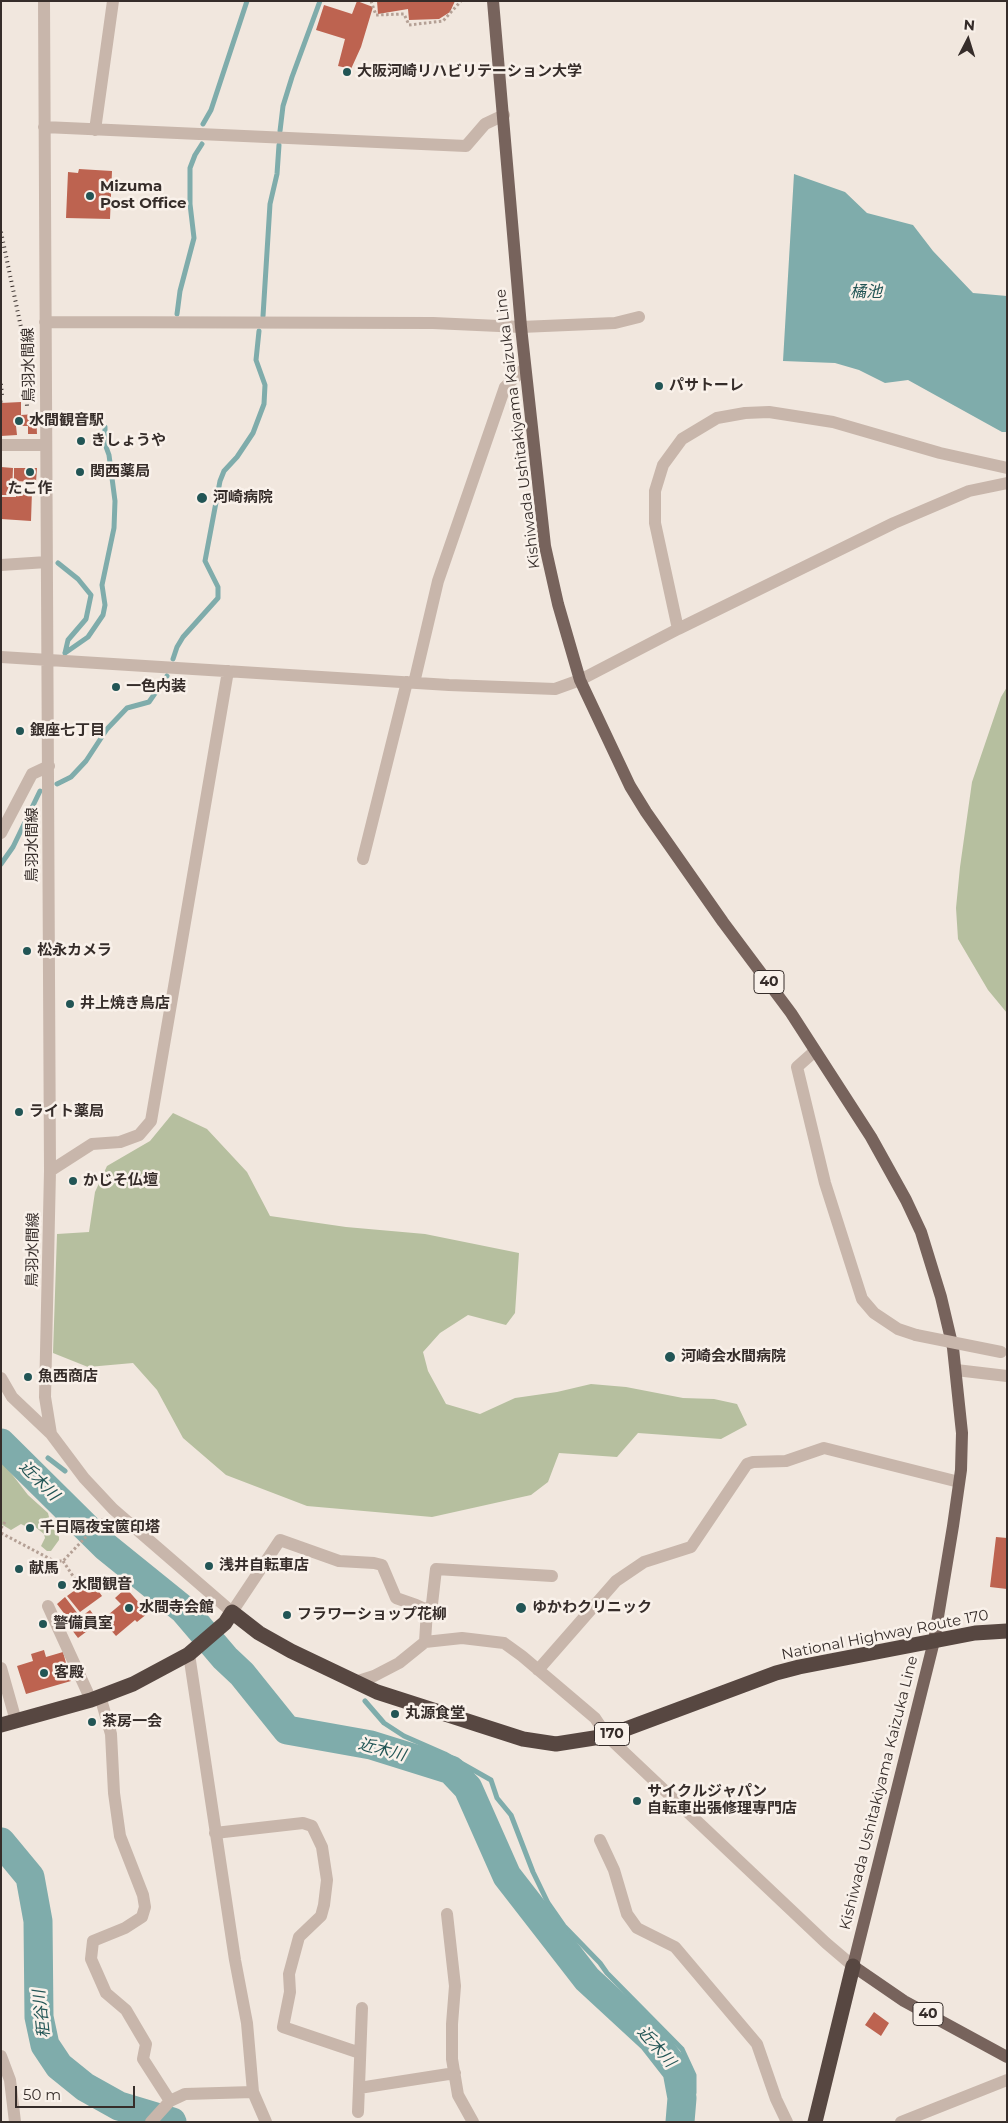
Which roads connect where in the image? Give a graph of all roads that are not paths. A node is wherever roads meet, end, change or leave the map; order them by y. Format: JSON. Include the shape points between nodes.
{"nodes":[{"id":1,"x":44,"y":1,"type":"edge"},
{"id":2,"x":113,"y":1,"type":"edge"},
{"id":3,"x":494,"y":1,"type":"edge"},
{"id":4,"x":504,"y":116,"type":"junction"},
{"id":5,"x":44,"y":127,"type":"junction"},
{"id":6,"x":95,"y":130,"type":"junction"},
{"id":7,"x":639,"y":317,"type":"dead end"},
{"id":8,"x":45,"y":322,"type":"junction"},
{"id":9,"x":521,"y":327,"type":"junction"},
{"id":10,"x":525,"y":368,"type":"junction"},
{"id":11,"x":46,"y":445,"type":"junction"},
{"id":12,"x":1,"y":446,"type":"edge"},
{"id":13,"x":1007,"y":468,"type":"edge"},
{"id":14,"x":1007,"y":483,"type":"edge"},
{"id":15,"x":47,"y":562,"type":"junction"},
{"id":16,"x":1,"y":565,"type":"edge"},
{"id":17,"x":678,"y":629,"type":"junction"},
{"id":18,"x":1,"y":657,"type":"edge"},
{"id":19,"x":48,"y":659,"type":"junction"},
{"id":20,"x":228,"y":671,"type":"junction"},
{"id":21,"x":580,"y":680,"type":"junction"},
{"id":22,"x":410,"y":682,"type":"junction"},
{"id":23,"x":49,"y":766,"type":"junction"},
{"id":24,"x":1,"y":833,"type":"edge"},
{"id":25,"x":363,"y":859,"type":"dead end"},
{"id":26,"x":815,"y":1051,"type":"junction"},
{"id":27,"x":50,"y":1171,"type":"junction"},
{"id":28,"x":1004,"y":1352,"type":"edge"},
{"id":29,"x":956,"y":1370,"type":"junction"},
{"id":30,"x":1007,"y":1376,"type":"edge"},
{"id":31,"x":1,"y":1378,"type":"edge"},
{"id":32,"x":51,"y":1434,"type":"junction"},
{"id":33,"x":959,"y":1482,"type":"junction"},
{"id":34,"x":552,"y":1576,"type":"dead end"},
{"id":35,"x":48,"y":1606,"type":"dead end"},
{"id":36,"x":426,"y":1610,"type":"junction"},
{"id":37,"x":228,"y":1618,"type":"junction"},
{"id":38,"x":1007,"y":1631,"type":"edge"},
{"id":39,"x":934,"y":1641,"type":"junction"},
{"id":40,"x":425,"y":1642,"type":"junction"},
{"id":41,"x":192,"y":1652,"type":"junction"},
{"id":42,"x":1,"y":1668,"type":"edge"},
{"id":43,"x":538,"y":1670,"type":"junction"},
{"id":44,"x":355,"y":1682,"type":"junction"},
{"id":45,"x":95,"y":1698,"type":"junction"},
{"id":46,"x":9,"y":1723,"type":"edge"},
{"id":47,"x":607,"y":1736,"type":"junction"},
{"id":48,"x":215,"y":1833,"type":"junction"},
{"id":49,"x":600,"y":1840,"type":"dead end"},
{"id":50,"x":448,"y":1914,"type":"dead end"},
{"id":51,"x":853,"y":1966,"type":"junction"},
{"id":52,"x":362,"y":2008,"type":"dead end"},
{"id":53,"x":360,"y":2054,"type":"junction"},
{"id":54,"x":1,"y":2056,"type":"edge"},
{"id":55,"x":1007,"y":2057,"type":"edge"},
{"id":56,"x":454,"y":2073,"type":"junction"},
{"id":57,"x":1007,"y":2080,"type":"edge"},
{"id":58,"x":359,"y":2088,"type":"junction"},
{"id":59,"x":253,"y":2092,"type":"junction"},
{"id":60,"x":170,"y":2101,"type":"junction"},
{"id":61,"x":358,"y":2112,"type":"dead end"},
{"id":62,"x":815,"y":2120,"type":"edge"},
{"id":63,"x":15,"y":2122,"type":"edge"},
{"id":64,"x":151,"y":2122,"type":"edge"},
{"id":65,"x":266,"y":2122,"type":"edge"},
{"id":66,"x":473,"y":2122,"type":"edge"},
{"id":67,"x":787,"y":2122,"type":"edge"},
{"id":68,"x":901,"y":2122,"type":"edge"}],
"edges":[{"from":1,"to":5,"type":"street","name":"鳥羽水間線"},
{"from":2,"to":6,"type":"street"},
{"from":3,"to":4,"type":"main road","name":"Kishiwada Ushitakiyama Kaizuka Line","number":"40"},
{"from":4,"to":6,"type":"street","via":[[485,124],[466,146]]},
{"from":4,"to":9,"type":"main road","name":"Kishiwada Ushitakiyama Kaizuka Line","number":"40"},
{"from":5,"to":6,"type":"street"},
{"from":5,"to":8,"type":"street","name":"鳥羽水間線"},
{"from":7,"to":9,"type":"street","via":[[615,323]]},
{"from":8,"to":9,"type":"street","via":[[424,323]]},
{"from":8,"to":11,"type":"street","name":"鳥羽水間線"},
{"from":9,"to":10,"type":"main road","name":"Kishiwada Ushitakiyama Kaizuka Line","number":"40"},
{"from":10,"to":21,"type":"main road","name":"Kishiwada Ushitakiyama Kaizuka Line","number":"40","via":[[546,546],[558,604]]},
{"from":10,"to":22,"type":"street","via":[[505,387],[438,581]]},
{"from":11,"to":12,"type":"street"},
{"from":11,"to":15,"type":"street","name":"鳥羽水間線"},
{"from":13,"to":17,"type":"street","via":[[940,453],[833,422],[769,412],[717,418],[682,439],[663,465],[655,491],[655,523]]},
{"from":14,"to":17,"type":"street","via":[[970,491],[894,523]]},
{"from":15,"to":16,"type":"street"},
{"from":15,"to":19,"type":"street","name":"鳥羽水間線"},
{"from":17,"to":21,"type":"street"},
{"from":18,"to":19,"type":"street"},
{"from":19,"to":20,"type":"street"},
{"from":19,"to":23,"type":"street","name":"鳥羽水間線"},
{"from":20,"to":22,"type":"street"},
{"from":20,"to":27,"type":"street","via":[[151,1121],[139,1135],[120,1142],[92,1144]]},
{"from":21,"to":22,"type":"street","via":[[555,689]]},
{"from":21,"to":26,"type":"main road","name":"Kishiwada Ushitakiyama Kaizuka Line","number":"40","via":[[630,786],[646,812]]},
{"from":22,"to":25,"type":"street"},
{"from":23,"to":24,"type":"street","via":[[32,774]]},
{"from":23,"to":27,"type":"street","name":"鳥羽水間線"},
{"from":26,"to":28,"type":"street","bridge":true,"via":[[797,1067],[825,1183],[862,1299],[874,1313],[898,1329]]},
{"from":26,"to":29,"type":"main road","name":"Kishiwada Ushitakiyama Kaizuka Line","number":"40","via":[[871,1137],[921,1232],[941,1297]]},
{"from":27,"to":32,"type":"street","name":"鳥羽水間線","via":[[45,1397]]},
{"from":29,"to":30,"type":"street"},
{"from":29,"to":33,"type":"main road","name":"Kishiwada Ushitakiyama Kaizuka Line","number":"40","via":[[962,1433]]},
{"from":31,"to":32,"type":"street","via":[[12,1397]]},
{"from":32,"to":37,"type":"street","name":"鳥羽水間線","via":[[84,1478],[113,1509]]},
{"from":33,"to":39,"type":"main road","name":"Kishiwada Ushitakiyama Kaizuka Line","number":"40"},
{"from":33,"to":43,"type":"street","via":[[824,1448],[786,1461],[747,1464],[691,1547],[644,1562],[616,1581]]},
{"from":34,"to":36,"type":"street","via":[[436,1569],[432,1604]]},
{"from":35,"to":45,"type":"street"},
{"from":36,"to":37,"type":"street","via":[[396,1598],[382,1565],[339,1560],[280,1540]]},
{"from":36,"to":40,"type":"street"},
{"from":37,"to":41,"type":"highway"},
{"from":37,"to":44,"type":"highway","name":"National Highway Route 170","number":"170"},
{"from":38,"to":39,"type":"highway","name":"National Highway Route 170","number":"170"},
{"from":39,"to":47,"type":"highway","name":"National Highway Route 170","number":"170","via":[[776,1673]]},
{"from":39,"to":51,"type":"main road","name":"Kishiwada Ushitakiyama Kaizuka Line","number":"40"},
{"from":40,"to":43,"type":"street","via":[[462,1638],[504,1643]]},
{"from":40,"to":44,"type":"street","via":[[399,1663]]},
{"from":41,"to":45,"type":"highway","via":[[133,1684]]},
{"from":41,"to":48,"type":"street"},
{"from":42,"to":46,"type":"street"},
{"from":43,"to":47,"type":"street","via":[[595,1718]]},
{"from":44,"to":47,"type":"highway","name":"National Highway Route 170","number":"170","via":[[377,1692],[542,1743]]},
{"from":45,"to":46,"type":"highway"},
{"from":45,"to":60,"type":"street","via":[[110,1734],[120,1836],[145,1907],[142,1917],[93,1941],[91,1959],[106,1993],[126,2010],[146,2044],[143,2059]]},
{"from":47,"to":51,"type":"street"},
{"from":48,"to":53,"type":"street","via":[[303,1823],[312,1826],[322,1847],[327,1880],[324,1905],[321,1916],[299,1937],[289,1974],[290,1992],[283,2027]]},
{"from":48,"to":59,"type":"street","via":[[247,2024]]},
{"from":49,"to":67,"type":"street","via":[[636,1928],[675,1947],[757,2044]]},
{"from":50,"to":56,"type":"street","via":[[455,1986],[452,2024]]},
{"from":51,"to":55,"type":"main road","number":"40","via":[[904,2001]]},
{"from":51,"to":62,"type":"highway"},
{"from":52,"to":53,"type":"street"},
{"from":53,"to":58,"type":"street"},
{"from":54,"to":63,"type":"street","via":[[10,2080]]},
{"from":56,"to":58,"type":"street"},
{"from":56,"to":66,"type":"street","via":[[458,2095]]},
{"from":57,"to":68,"type":"street"},
{"from":58,"to":61,"type":"street"},
{"from":59,"to":60,"type":"street","via":[[185,2094]]},
{"from":59,"to":65,"type":"street"},
{"from":60,"to":64,"type":"street"}]}
